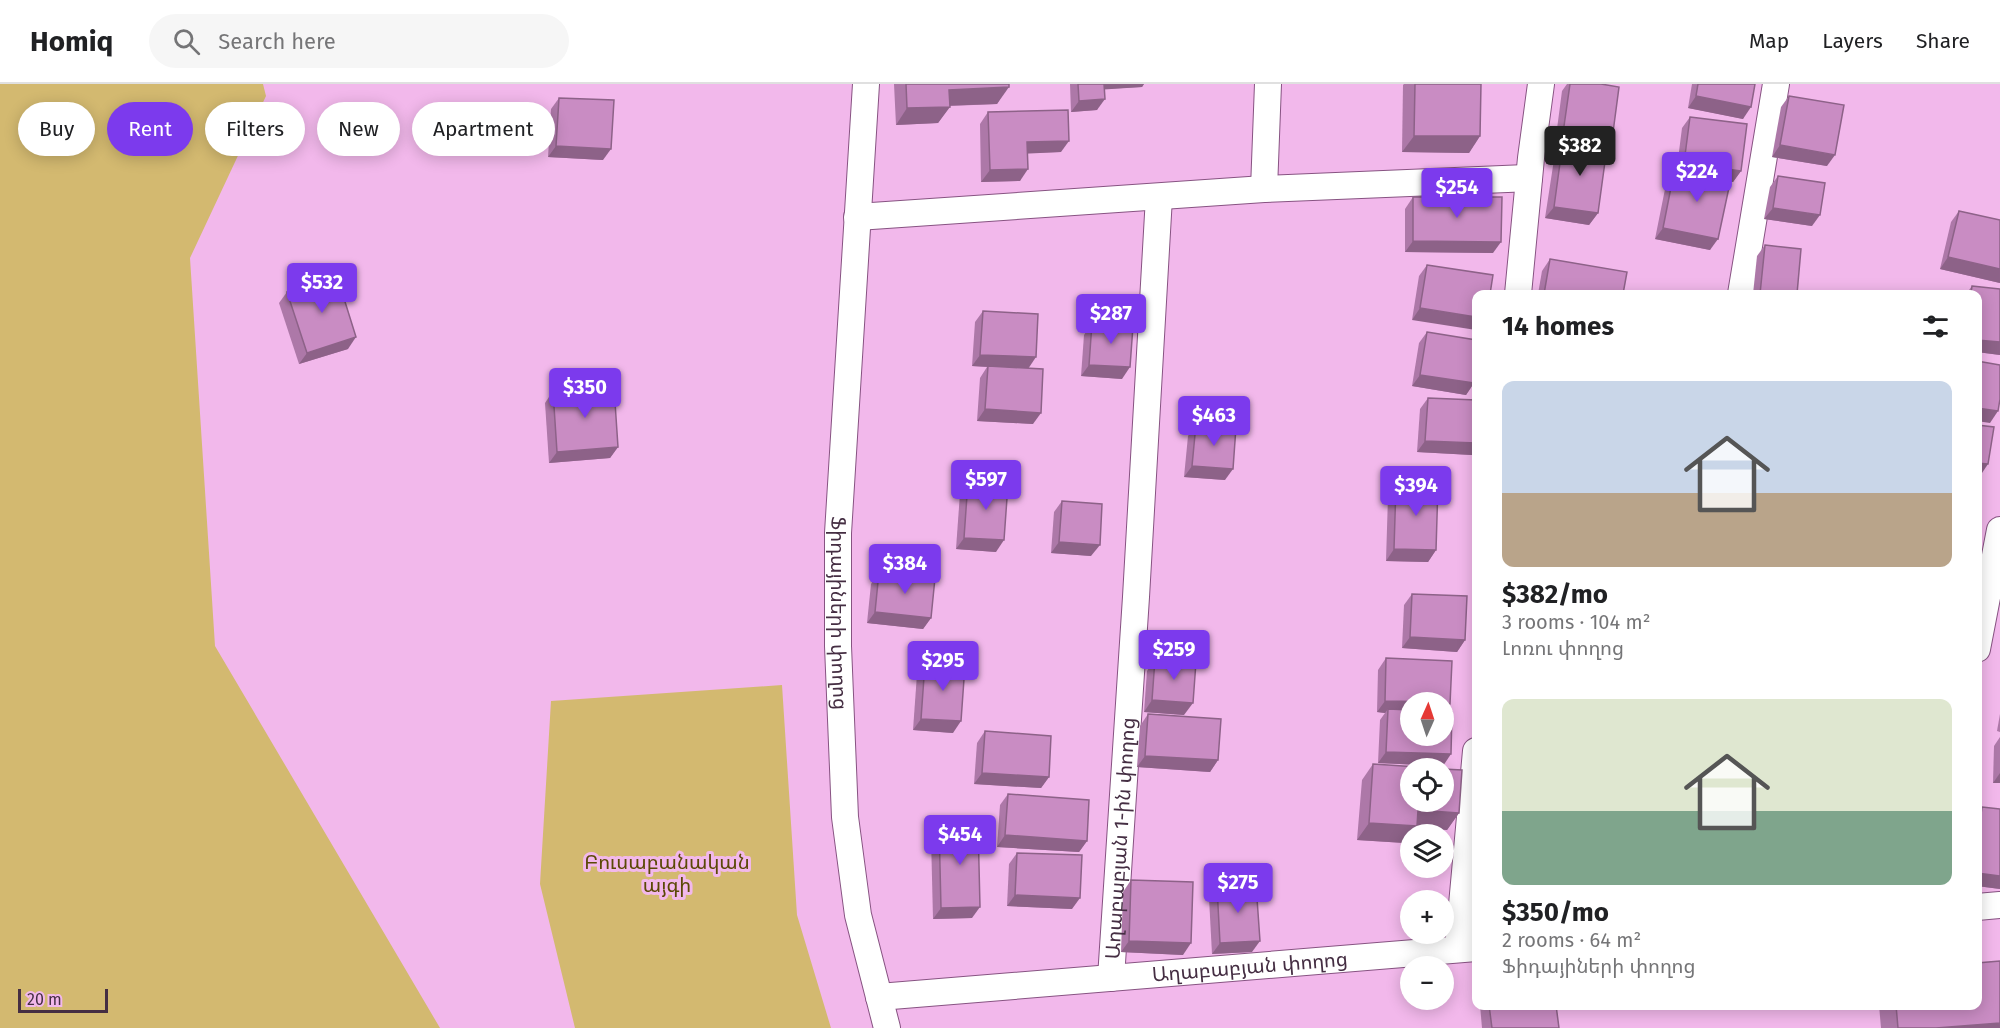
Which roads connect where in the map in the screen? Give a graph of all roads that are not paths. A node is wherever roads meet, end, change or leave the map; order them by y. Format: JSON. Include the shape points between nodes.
{"nodes":[{"id":1,"x":866,"y":84,"type":"edge"},
{"id":2,"x":1268,"y":84,"type":"edge"},
{"id":3,"x":1541,"y":84,"type":"edge"},
{"id":4,"x":1776,"y":84,"type":"edge"},
{"id":5,"x":1529,"y":178,"type":"junction"},
{"id":6,"x":1264,"y":189,"type":"junction"},
{"id":7,"x":1159,"y":197,"type":"junction"},
{"id":8,"x":857,"y":217,"type":"junction"},
{"id":9,"x":1518,"y":290,"type":"edge"},
{"id":10,"x":1742,"y":290,"type":"edge"},
{"id":11,"x":2000,"y":530,"type":"edge"},
{"id":12,"x":1982,"y":623,"type":"edge"},
{"id":13,"x":1472,"y":839,"type":"edge"},
{"id":14,"x":2000,"y":905,"type":"edge"},
{"id":15,"x":1982,"y":906,"type":"edge"},
{"id":16,"x":1467,"y":949,"type":"edge"},
{"id":17,"x":1111,"y":978,"type":"junction"},
{"id":18,"x":879,"y":997,"type":"junction"},
{"id":19,"x":887,"y":1028,"type":"edge"}],
"edges":[{"from":1,"to":8,"type":"street","name":"Ֆիդայիների փողոց"},
{"from":2,"to":6,"type":"street"},
{"from":3,"to":5,"type":"street"},
{"from":4,"to":10,"type":"street"},
{"from":5,"to":6,"type":"street"},
{"from":5,"to":9,"type":"street"},
{"from":6,"to":7,"type":"street"},
{"from":7,"to":8,"type":"street"},
{"from":7,"to":17,"type":"street","name":"Աղաբաբյան 1-ին փողոց"},
{"from":8,"to":18,"type":"street","name":"Ֆիդայիների փողոց","via":[[838,522],[838,646],[845,817],[858,915]]},
{"from":11,"to":12,"type":"street"},
{"from":13,"to":16,"type":"street"},
{"from":14,"to":15,"type":"street"},
{"from":16,"to":17,"type":"street","name":"Աղաբաբյան փողոց"},
{"from":17,"to":18,"type":"street","name":"Աղաբաբյան փողոց"},
{"from":18,"to":19,"type":"street","name":"Ֆիդայիների փողոց"}]}
